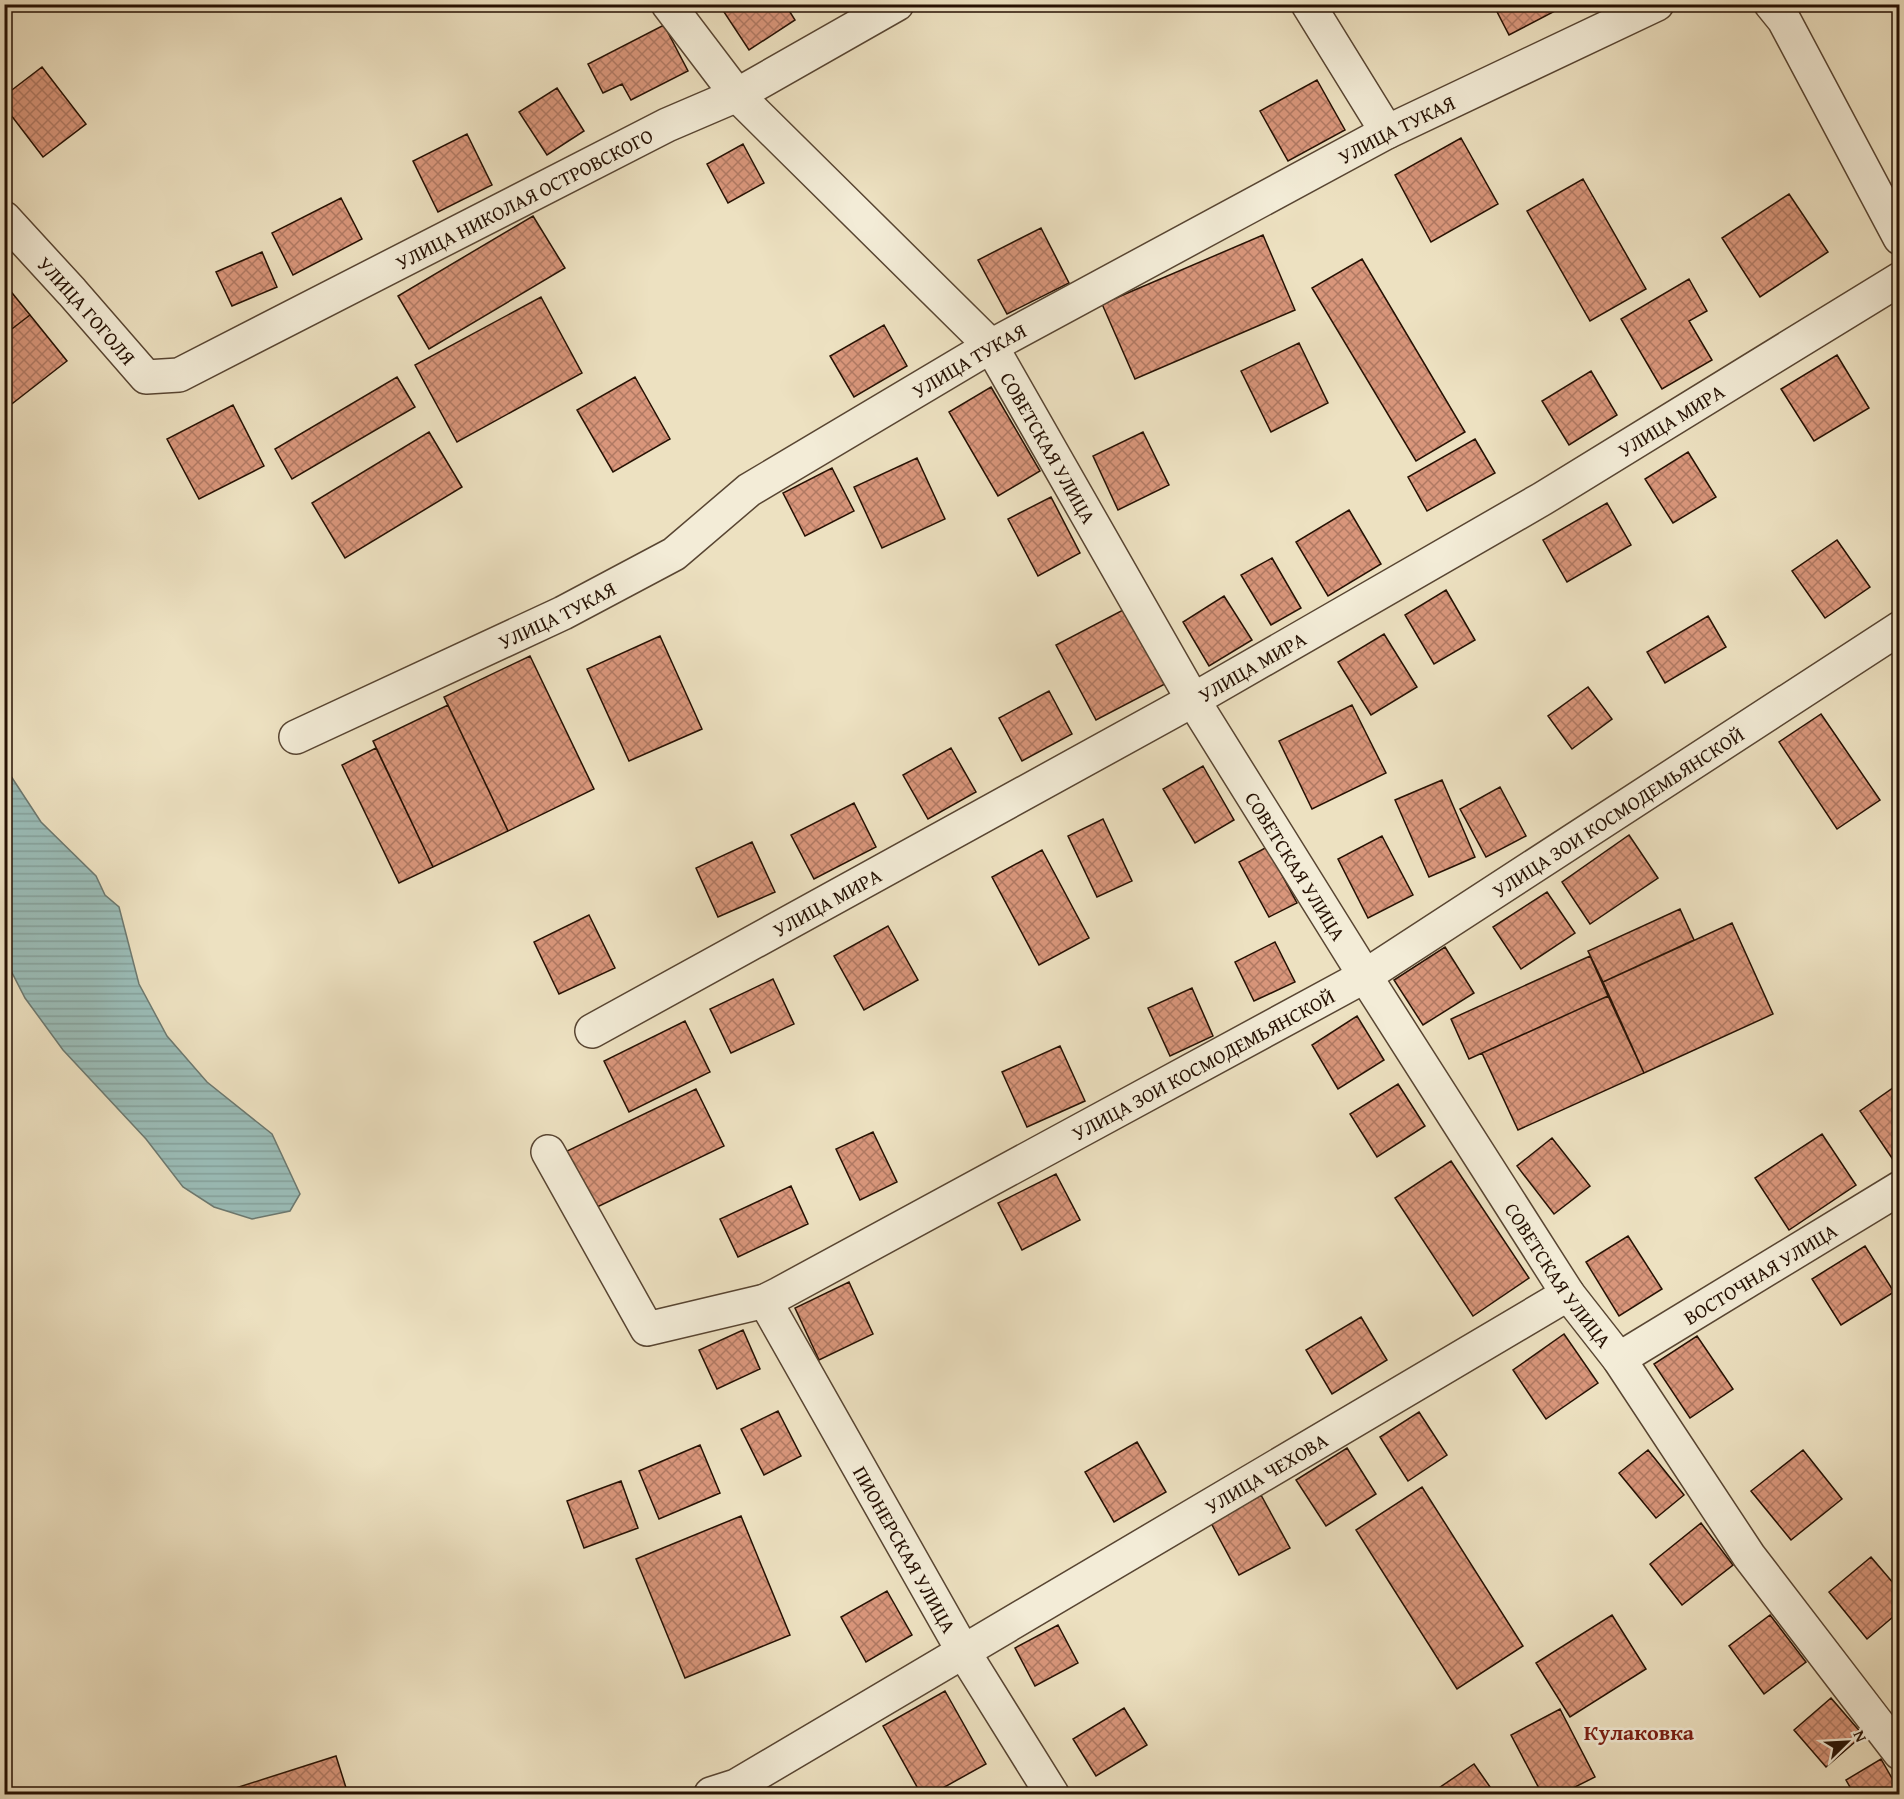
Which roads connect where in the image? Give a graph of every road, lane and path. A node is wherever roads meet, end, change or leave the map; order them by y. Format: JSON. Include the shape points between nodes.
{"nodes":[{"id":1,"x":668,"y":4,"type":"edge"},
{"id":2,"x":897,"y":4,"type":"edge"},
{"id":3,"x":1308,"y":4,"type":"edge"},
{"id":4,"x":1657,"y":4,"type":"edge"},
{"id":5,"x":1771,"y":4,"type":"edge"},
{"id":6,"x":737,"y":95,"type":"junction"},
{"id":7,"x":1387,"y":132,"type":"junction"},
{"id":8,"x":4,"y":218,"type":"edge"},
{"id":9,"x":1899,"y":238,"type":"edge"},
{"id":10,"x":1899,"y":279,"type":"edge"},
{"id":11,"x":991,"y":346,"type":"junction"},
{"id":12,"x":146,"y":377,"type":"joint"},
{"id":13,"x":1899,"y":627,"type":"edge"},
{"id":14,"x":1193,"y":700,"type":"junction"},
{"id":15,"x":297,"y":737,"type":"dead end"},
{"id":16,"x":1365,"y":976,"type":"junction"},
{"id":17,"x":592,"y":1031,"type":"dead end"},
{"id":18,"x":548,"y":1152,"type":"dead end"},
{"id":19,"x":1899,"y":1188,"type":"edge"},
{"id":20,"x":1568,"y":1294,"type":"junction"},
{"id":21,"x":765,"y":1301,"type":"junction"},
{"id":22,"x":1619,"y":1359,"type":"junction"},
{"id":23,"x":963,"y":1652,"type":"junction"},
{"id":24,"x":1899,"y":1753,"type":"edge"},
{"id":25,"x":711,"y":1794,"type":"edge"},
{"id":26,"x":1052,"y":1794,"type":"edge"}],
"edges":[{"from":1,"to":6,"type":"street","name":"СОВЕТСКАЯ УЛИЦА"},
{"from":2,"to":6,"type":"street","name":"УЛИЦА НИКОЛАЯ ОСТРОВСКОГО"},
{"from":3,"to":7,"type":"street"},
{"from":4,"to":7,"type":"street","name":"УЛИЦА ТУКАЯ"},
{"from":5,"to":9,"type":"street","via":[[1784,20]]},
{"from":6,"to":11,"type":"street","name":"СОВЕТСКАЯ УЛИЦА"},
{"from":6,"to":12,"type":"street","name":"УЛИЦА НИКОЛАЯ ОСТРОВСКОГО","via":[[667,125],[179,375]]},
{"from":7,"to":11,"type":"street","name":"УЛИЦА ТУКАЯ"},
{"from":8,"to":12,"type":"street","name":"УЛИЦА ГОГОЛЯ"},
{"from":10,"to":14,"type":"street","name":"УЛИЦА МИРА","via":[[1542,500]]},
{"from":11,"to":14,"type":"street","name":"СОВЕТСКАЯ УЛИЦА"},
{"from":11,"to":15,"type":"street","name":"УЛИЦА ТУКАЯ","via":[[749,490],[674,554],[563,613]]},
{"from":13,"to":16,"type":"street","name":"УЛИЦА ЗОИ КОСМОДЕМЬЯНСКОЙ"},
{"from":14,"to":16,"type":"street","name":"СОВЕТСКАЯ УЛИЦА"},
{"from":14,"to":17,"type":"street","name":"УЛИЦА МИРА"},
{"from":16,"to":20,"type":"street","name":"СОВЕТСКАЯ УЛИЦА"},
{"from":16,"to":21,"type":"street","name":"УЛИЦА ЗОИ КОСМОДЕМЬЯНСКОЙ"},
{"from":18,"to":21,"type":"street","name":"УЛИЦА ЗОИ КОСМОДЕМЬЯНСКОЙ","via":[[647,1329]]},
{"from":19,"to":22,"type":"street","name":"ВОСТОЧНАЯ УЛИЦА"},
{"from":20,"to":22,"type":"street","name":"СОВЕТСКАЯ УЛИЦА"},
{"from":20,"to":23,"type":"street","name":"УЛИЦА ЧЕХОВА"},
{"from":21,"to":23,"type":"street","name":"ПИОНЕРСКАЯ УЛИЦА"},
{"from":22,"to":24,"type":"street","name":"СОВЕТСКАЯ УЛИЦА","via":[[1749,1556]]},
{"from":23,"to":25,"type":"street","name":"УЛИЦА ЧЕХОВА","via":[[736,1785]]},
{"from":23,"to":26,"type":"street","name":"ПИОНЕРСКАЯ УЛИЦА"}]}
